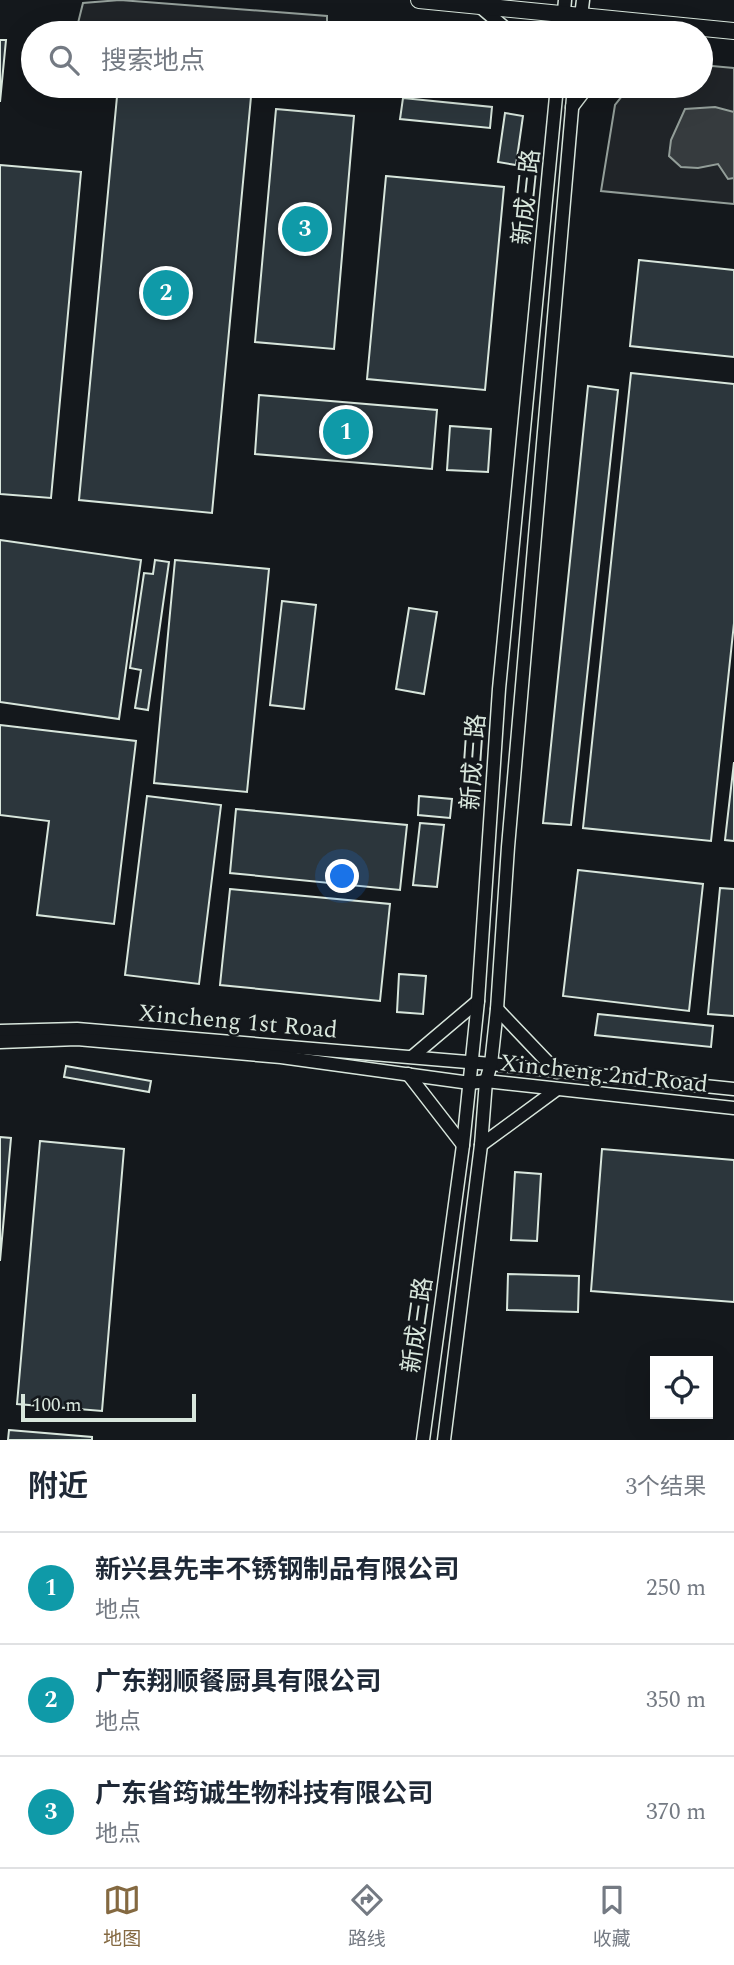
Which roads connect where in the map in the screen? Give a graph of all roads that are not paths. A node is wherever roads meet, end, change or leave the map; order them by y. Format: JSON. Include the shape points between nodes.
{"nodes":[{"id":1,"x":419,"y":0,"type":"edge"},
{"id":2,"x":478,"y":5,"type":"junction"},
{"id":3,"x":564,"y":7,"type":"edge"},
{"id":4,"x":582,"y":8,"type":"edge"},
{"id":5,"x":497,"y":21,"type":"edge"},
{"id":6,"x":620,"y":21,"type":"edge"},
{"id":7,"x":713,"y":30,"type":"edge"},
{"id":8,"x":734,"y":31,"type":"edge"},
{"id":9,"x":555,"y":98,"type":"edge"},
{"id":10,"x":556,"y":98,"type":"edge"},
{"id":11,"x":573,"y":98,"type":"edge"},
{"id":12,"x":579,"y":98,"type":"edge"},
{"id":13,"x":556,"y":101,"type":"junction"},
{"id":14,"x":572,"y":108,"type":"junction"},
{"id":15,"x":478,"y":1002,"type":"junction"},
{"id":16,"x":497,"y":1009,"type":"junction"},
{"id":17,"x":0,"y":1031,"type":"edge"},
{"id":18,"x":0,"y":1042,"type":"edge"},
{"id":19,"x":413,"y":1056,"type":"junction"},
{"id":20,"x":471,"y":1064,"type":"junction"},
{"id":21,"x":491,"y":1064,"type":"junction"},
{"id":22,"x":557,"y":1072,"type":"junction"},
{"id":23,"x":408,"y":1074,"type":"junction"},
{"id":24,"x":486,"y":1081,"type":"junction"},
{"id":25,"x":470,"y":1083,"type":"junction"},
{"id":26,"x":734,"y":1089,"type":"edge"},
{"id":27,"x":556,"y":1090,"type":"junction"},
{"id":28,"x":734,"y":1108,"type":"edge"},
{"id":29,"x":463,"y":1145,"type":"junction"},
{"id":30,"x":481,"y":1145,"type":"junction"},
{"id":31,"x":423,"y":1440,"type":"edge"},
{"id":32,"x":444,"y":1440,"type":"edge"}],
"edges":[{"from":1,"to":2,"type":"main road"},
{"from":2,"to":3,"type":"main road"},
{"from":2,"to":5,"type":"street"},
{"from":3,"to":4,"type":"main road"},
{"from":4,"to":6,"type":"main road"},
{"from":7,"to":8,"type":"main road"},
{"from":9,"to":13,"type":"street"},
{"from":10,"to":13,"type":"street","name":"新成三路"},
{"from":11,"to":14,"type":"street","name":"新成三路"},
{"from":12,"to":14,"type":"street"},
{"from":13,"to":15,"type":"street","name":"新成三路","via":[[499,689]]},
{"from":14,"to":16,"type":"street","name":"新成三路"},
{"from":15,"to":19,"type":"street"},
{"from":15,"to":20,"type":"street","name":"新成三路"},
{"from":16,"to":21,"type":"street","name":"新成三路"},
{"from":16,"to":22,"type":"street"},
{"from":17,"to":19,"type":"street","name":"Xincheng 1st Road","via":[[77,1029]]},
{"from":18,"to":23,"type":"street","name":"Xincheng 1st Road","via":[[77,1039],[281,1057]]},
{"from":19,"to":20,"type":"street","name":"Xincheng 1st Road"},
{"from":20,"to":21,"type":"street","name":"Xincheng 2nd Road"},
{"from":20,"to":25,"type":"street","name":"新成三路"},
{"from":21,"to":22,"type":"street","name":"Xincheng 2nd Road"},
{"from":21,"to":24,"type":"street","name":"新成三路"},
{"from":22,"to":26,"type":"street","name":"Xincheng 2nd Road"},
{"from":23,"to":25,"type":"street","name":"Xincheng 1st Road"},
{"from":23,"to":29,"type":"street"},
{"from":24,"to":25,"type":"street","name":"Xincheng 2nd Road"},
{"from":24,"to":27,"type":"street","name":"Xincheng 2nd Road"},
{"from":24,"to":30,"type":"street","name":"新成三路"},
{"from":25,"to":29,"type":"street","name":"新成三路"},
{"from":27,"to":28,"type":"street","name":"Xincheng 2nd Road"},
{"from":27,"to":30,"type":"street"},
{"from":29,"to":31,"type":"street","name":"新成三路"},
{"from":30,"to":32,"type":"street","name":"新成三路"}]}
